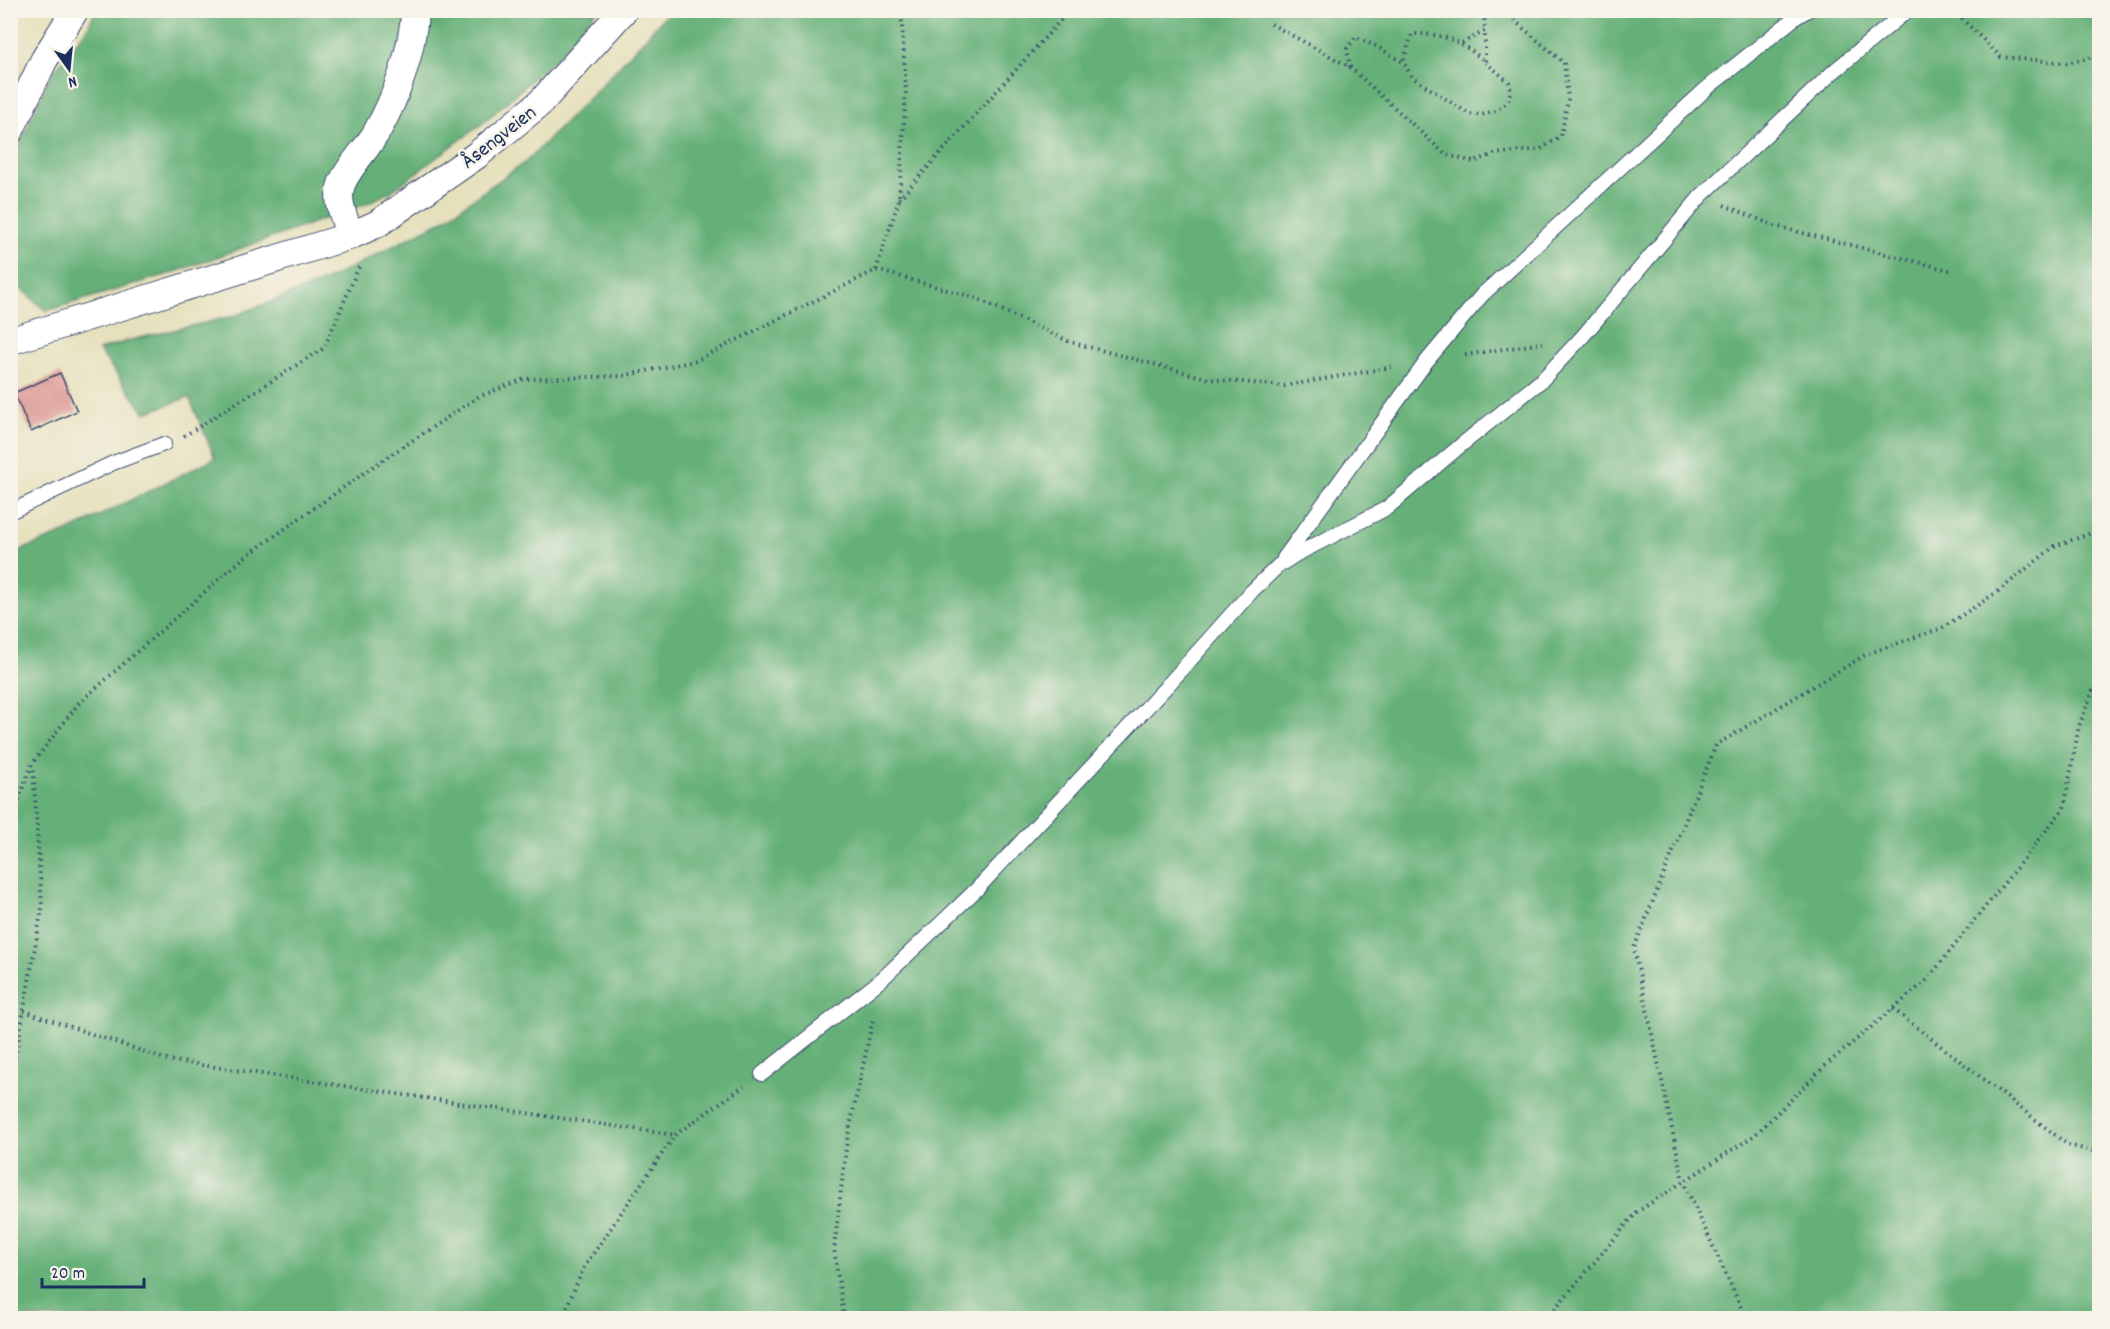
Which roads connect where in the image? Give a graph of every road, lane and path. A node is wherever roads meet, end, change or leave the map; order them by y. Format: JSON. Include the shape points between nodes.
{"nodes":[{"id":1,"x":75,"y":10,"type":"edge"},
{"id":2,"x":415,"y":10,"type":"edge"},
{"id":3,"x":624,"y":10,"type":"edge"},
{"id":4,"x":901,"y":10,"type":"edge"},
{"id":5,"x":1070,"y":10,"type":"edge"},
{"id":6,"x":1484,"y":10,"type":"edge"},
{"id":7,"x":1502,"y":10,"type":"edge"},
{"id":8,"x":1808,"y":10,"type":"edge"},
{"id":9,"x":1908,"y":10,"type":"edge"},
{"id":10,"x":1953,"y":10,"type":"edge"},
{"id":11,"x":1270,"y":24,"type":"dead end"},
{"id":12,"x":1485,"y":31,"type":"junction"},
{"id":13,"x":1462,"y":43,"type":"junction"},
{"id":14,"x":2100,"y":55,"type":"edge"},
{"id":15,"x":1403,"y":62,"type":"junction"},
{"id":16,"x":1485,"y":62,"type":"junction"},
{"id":17,"x":1350,"y":67,"type":"junction"},
{"id":18,"x":10,"y":131,"type":"edge"},
{"id":19,"x":1701,"y":196,"type":"junction"},
{"id":20,"x":899,"y":200,"type":"junction"},
{"id":21,"x":377,"y":224,"type":"junction"},
{"id":22,"x":350,"y":236,"type":"junction"},
{"id":23,"x":876,"y":270,"type":"junction"},
{"id":24,"x":1953,"y":271,"type":"dead end"},
{"id":25,"x":1583,"y":336,"type":"junction"},
{"id":26,"x":10,"y":341,"type":"edge"},
{"id":27,"x":1426,"y":362,"type":"junction"},
{"id":28,"x":164,"y":444,"type":"joint"},
{"id":29,"x":10,"y":512,"type":"edge"},
{"id":30,"x":2100,"y":530,"type":"edge"},
{"id":31,"x":1278,"y":566,"type":"junction"},
{"id":32,"x":2100,"y":673,"type":"edge"},
{"id":33,"x":32,"y":764,"type":"junction"},
{"id":34,"x":10,"y":822,"type":"edge"},
{"id":35,"x":881,"y":980,"type":"junction"},
{"id":36,"x":1893,"y":1009,"type":"junction"},
{"id":37,"x":24,"y":1011,"type":"junction"},
{"id":38,"x":762,"y":1074,"type":"joint"},
{"id":39,"x":10,"y":1087,"type":"edge"},
{"id":40,"x":675,"y":1135,"type":"junction"},
{"id":41,"x":2100,"y":1153,"type":"edge"},
{"id":42,"x":1683,"y":1181,"type":"junction"},
{"id":43,"x":562,"y":1318,"type":"edge"},
{"id":44,"x":844,"y":1318,"type":"edge"},
{"id":45,"x":1547,"y":1318,"type":"edge"},
{"id":46,"x":1746,"y":1318,"type":"edge"}],
"edges":[{"from":1,"to":18,"type":"street","via":[[44,60]]},
{"from":2,"to":22,"type":"street","via":[[413,34],[396,89],[376,132],[342,183],[339,202]]},
{"from":3,"to":21,"type":"street","name":"Åsengveien","via":[[540,103],[477,155]]},
{"from":4,"to":20,"type":"path","via":[[906,91]]},
{"from":5,"to":20,"type":"path"},
{"from":6,"to":12,"type":"path"},
{"from":7,"to":17,"type":"path","via":[[1564,63],[1568,99],[1561,136],[1541,149],[1494,154],[1474,162],[1446,155]]},
{"from":8,"to":27,"type":"lane","via":[[1706,89],[1552,229],[1482,295]]},
{"from":9,"to":19,"type":"lane","via":[[1833,72]]},
{"from":10,"to":14,"type":"path","via":[[2001,57],[2067,63]]},
{"from":11,"to":17,"type":"path"},
{"from":12,"to":13,"type":"path"},
{"from":12,"to":16,"type":"path"},
{"from":13,"to":15,"type":"path","via":[[1433,33],[1412,34]]},
{"from":13,"to":16,"type":"path"},
{"from":15,"to":16,"type":"path","via":[[1412,77],[1468,114],[1480,115],[1495,111],[1508,101],[1511,90],[1509,82]]},
{"from":15,"to":17,"type":"path","via":[[1355,37],[1347,49]]},
{"from":19,"to":24,"type":"path","via":[[1775,226]]},
{"from":19,"to":25,"type":"lane"},
{"from":20,"to":23,"type":"path"},
{"from":21,"to":22,"type":"street","name":"Åsengveien"},
{"from":21,"to":28,"type":"path","via":[[324,348],[187,434]]},
{"from":22,"to":26,"type":"street","name":"Åsengveien"},
{"from":23,"to":27,"type":"path","via":[[976,298],[1070,342],[1209,379],[1284,386]]},
{"from":23,"to":33,"type":"path","via":[[695,361],[622,376],[524,379],[478,397],[242,559],[78,704]]},
{"from":25,"to":27,"type":"path"},
{"from":25,"to":31,"type":"lane","via":[[1542,380],[1387,508]]},
{"from":27,"to":31,"type":"lane"},
{"from":28,"to":29,"type":"lane","via":[[113,463]]},
{"from":30,"to":42,"type":"path","via":[[2055,546],[1996,593],[1942,628],[1867,654],[1716,745],[1634,948]]},
{"from":31,"to":35,"type":"lane","via":[[1019,846]]},
{"from":32,"to":36,"type":"path","via":[[2079,726],[2064,807],[1927,980]]},
{"from":33,"to":34,"type":"path"},
{"from":33,"to":37,"type":"path","via":[[42,908]]},
{"from":35,"to":38,"type":"lane"},
{"from":35,"to":44,"type":"path","via":[[847,1140],[834,1249]]},
{"from":36,"to":41,"type":"path","via":[[2068,1145]]},
{"from":36,"to":42,"type":"path","via":[[1826,1065],[1755,1135]]},
{"from":37,"to":39,"type":"path"},
{"from":37,"to":40,"type":"path","via":[[168,1060]]},
{"from":38,"to":40,"type":"path"},
{"from":40,"to":43,"type":"path","via":[[584,1268]]},
{"from":42,"to":45,"type":"path","via":[[1637,1212]]},
{"from":42,"to":46,"type":"path"}]}
